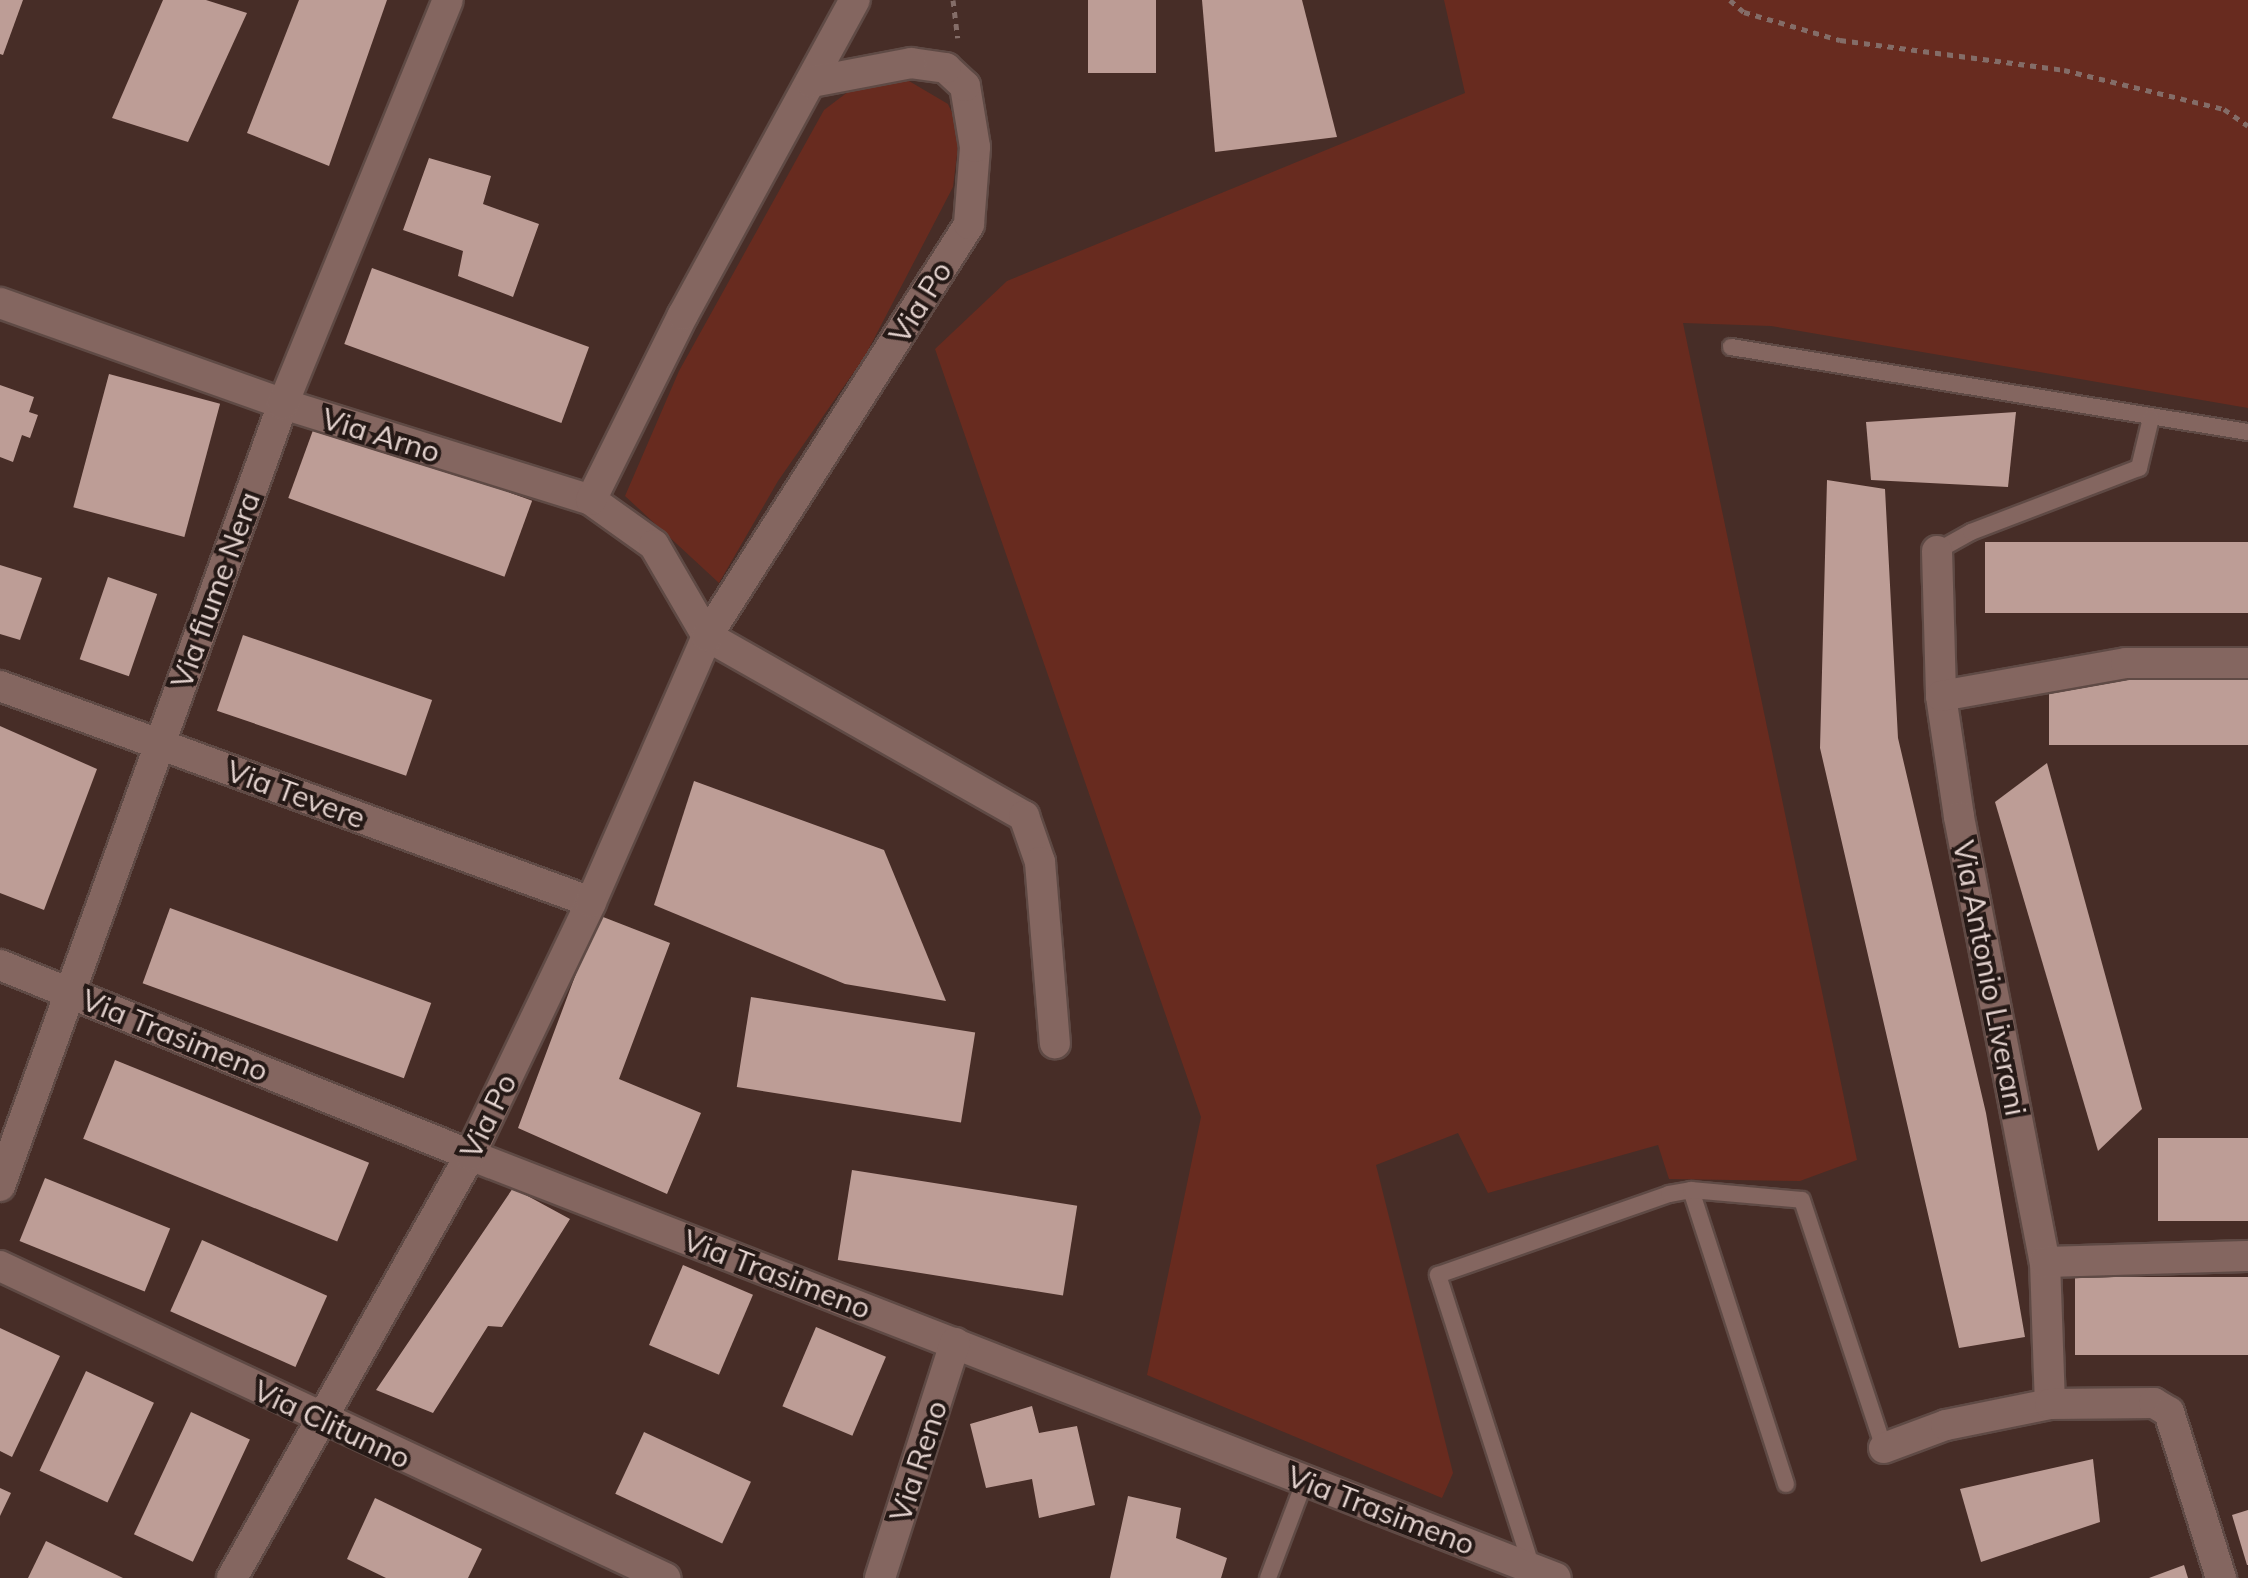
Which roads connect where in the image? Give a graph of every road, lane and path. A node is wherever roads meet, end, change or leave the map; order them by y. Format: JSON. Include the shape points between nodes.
{"nodes":[{"id":1,"x":448,"y":0,"type":"edge"},
{"id":2,"x":855,"y":0,"type":"edge"},
{"id":3,"x":1730,"y":0,"type":"edge"},
{"id":4,"x":811,"y":82,"type":"junction"},
{"id":5,"x":2248,"y":126,"type":"edge"},
{"id":6,"x":0,"y":303,"type":"edge"},
{"id":7,"x":1731,"y":347,"type":"dead end"},
{"id":8,"x":283,"y":404,"type":"junction"},
{"id":9,"x":2151,"y":418,"type":"junction"},
{"id":10,"x":2248,"y":432,"type":"edge"},
{"id":11,"x":591,"y":500,"type":"junction"},
{"id":12,"x":1937,"y":551,"type":"joint"},
{"id":13,"x":707,"y":636,"type":"junction"},
{"id":14,"x":2248,"y":663,"type":"edge"},
{"id":15,"x":0,"y":686,"type":"edge"},
{"id":16,"x":1941,"y":696,"type":"junction"},
{"id":17,"x":159,"y":744,"type":"junction"},
{"id":18,"x":591,"y":902,"type":"junction"},
{"id":19,"x":0,"y":965,"type":"edge"},
{"id":20,"x":69,"y":992,"type":"junction"},
{"id":21,"x":1055,"y":1043,"type":"dead end"},
{"id":22,"x":470,"y":1155,"type":"junction"},
{"id":23,"x":0,"y":1186,"type":"edge"},
{"id":24,"x":1691,"y":1190,"type":"junction"},
{"id":25,"x":2248,"y":1256,"type":"edge"},
{"id":26,"x":2045,"y":1262,"type":"junction"},
{"id":27,"x":0,"y":1266,"type":"edge"},
{"id":28,"x":955,"y":1343,"type":"junction"},
{"id":29,"x":2050,"y":1404,"type":"junction"},
{"id":30,"x":319,"y":1419,"type":"junction"},
{"id":31,"x":1884,"y":1448,"type":"joint"},
{"id":32,"x":1305,"y":1480,"type":"junction"},
{"id":33,"x":1786,"y":1484,"type":"dead end"},
{"id":34,"x":1541,"y":1575,"type":"edge"},
{"id":35,"x":232,"y":1578,"type":"edge"},
{"id":36,"x":665,"y":1578,"type":"edge"},
{"id":37,"x":880,"y":1578,"type":"edge"},
{"id":38,"x":1268,"y":1578,"type":"edge"},
{"id":39,"x":2221,"y":1578,"type":"edge"}],
"edges":[{"from":1,"to":8,"type":"street","name":"Via fiume Nera"},
{"from":2,"to":4,"type":"street"},
{"from":3,"to":5,"type":"path","via":[[1744,12],[1840,40],[2064,70],[2224,109]]},
{"from":4,"to":11,"type":"street","via":[[683,315]]},
{"from":4,"to":13,"type":"street","name":"Via Po","via":[[911,63],[946,68],[965,86],[975,147],[969,224]]},
{"from":6,"to":8,"type":"street","name":"Via Arno"},
{"from":7,"to":9,"type":"lane"},
{"from":8,"to":11,"type":"street","name":"Via Arno"},
{"from":8,"to":17,"type":"street","name":"Via fiume Nera"},
{"from":9,"to":10,"type":"lane"},
{"from":9,"to":12,"type":"lane","via":[[2139,468],[1971,532]]},
{"from":11,"to":13,"type":"street","name":"Via Arno","via":[[654,545]]},
{"from":12,"to":16,"type":"street","name":"Via Antonio Liverani"},
{"from":13,"to":18,"type":"street","name":"Via Po"},
{"from":13,"to":21,"type":"street","via":[[1024,816],[1040,862]]},
{"from":14,"to":16,"type":"street","via":[[2126,663]]},
{"from":15,"to":17,"type":"street","name":"Via Tevere"},
{"from":16,"to":26,"type":"street","name":"Via Antonio Liverani"},
{"from":17,"to":18,"type":"street","name":"Via Tevere"},
{"from":17,"to":20,"type":"street","name":"Via fiume Nera"},
{"from":18,"to":22,"type":"street","name":"Via Po"},
{"from":19,"to":20,"type":"street","name":"Via Trasimeno"},
{"from":20,"to":22,"type":"street","name":"Via Trasimeno"},
{"from":20,"to":23,"type":"street","name":"Via fiume Nera"},
{"from":22,"to":28,"type":"street","name":"Via Trasimeno"},
{"from":22,"to":30,"type":"street","name":"Via Po"},
{"from":24,"to":31,"type":"lane","via":[[1802,1200]]},
{"from":24,"to":33,"type":"lane"},
{"from":24,"to":34,"type":"lane","via":[[1438,1275]]},
{"from":25,"to":26,"type":"street"},
{"from":26,"to":29,"type":"street","name":"Via Antonio Liverani"},
{"from":27,"to":30,"type":"street","name":"Via Clitunno"},
{"from":28,"to":32,"type":"street","name":"Via Trasimeno"},
{"from":28,"to":37,"type":"street","name":"Via Reno"},
{"from":29,"to":31,"type":"street","via":[[1946,1425]]},
{"from":29,"to":39,"type":"street","via":[[2154,1403],[2169,1412]]},
{"from":30,"to":35,"type":"street","name":"Via Po"},
{"from":30,"to":36,"type":"street","name":"Via Clitunno"},
{"from":32,"to":34,"type":"street","name":"Via Trasimeno"},
{"from":32,"to":38,"type":"lane"}]}
